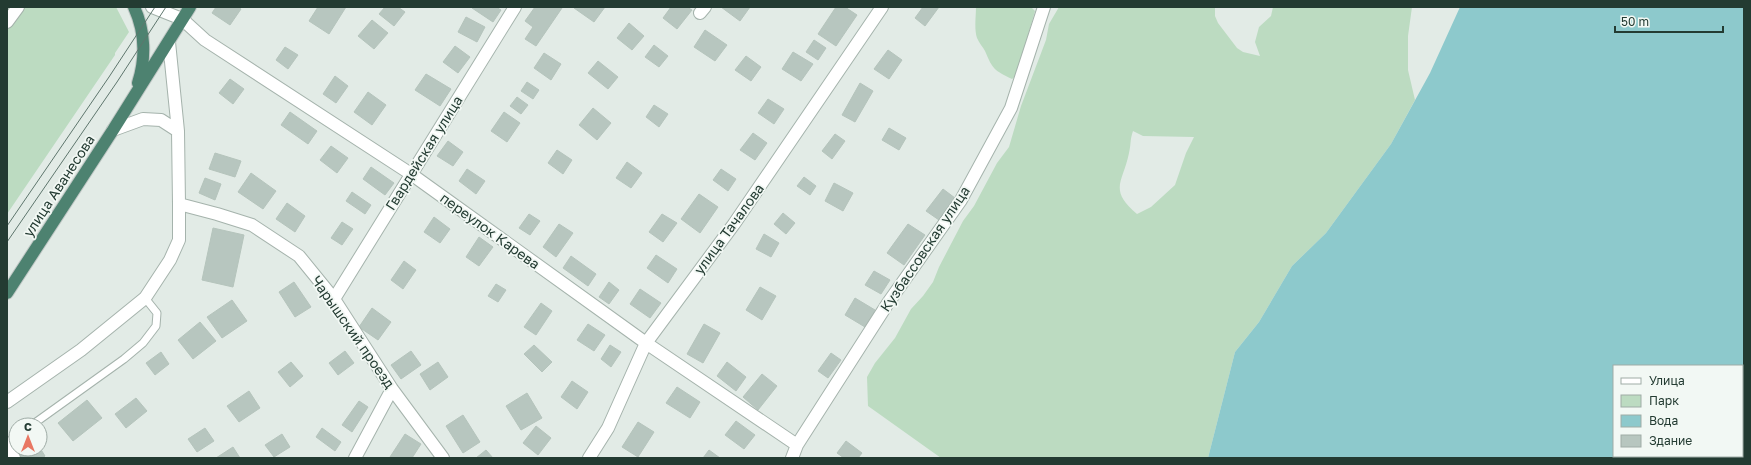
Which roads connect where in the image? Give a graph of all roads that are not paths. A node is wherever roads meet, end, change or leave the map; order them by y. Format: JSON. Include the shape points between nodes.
{"nodes":[{"id":1,"x":18,"y":7,"type":"edge"},
{"id":2,"x":134,"y":7,"type":"edge"},
{"id":3,"x":152,"y":7,"type":"edge"},
{"id":4,"x":190,"y":7,"type":"edge"},
{"id":5,"x":515,"y":7,"type":"edge"},
{"id":6,"x":882,"y":7,"type":"edge"},
{"id":7,"x":1044,"y":7,"type":"edge"},
{"id":8,"x":182,"y":19,"type":"junction"},
{"id":9,"x":7,"y":22,"type":"edge"},
{"id":10,"x":169,"y":42,"type":"junction"},
{"id":11,"x":135,"y":94,"type":"junction"},
{"id":12,"x":113,"y":130,"type":"junction"},
{"id":13,"x":178,"y":131,"type":"junction"},
{"id":14,"x":411,"y":174,"type":"junction"},
{"id":15,"x":179,"y":204,"type":"junction"},
{"id":16,"x":7,"y":294,"type":"edge"},
{"id":17,"x":145,"y":298,"type":"junction"},
{"id":18,"x":334,"y":299,"type":"junction"},
{"id":19,"x":646,"y":343,"type":"junction"},
{"id":20,"x":392,"y":389,"type":"junction"},
{"id":21,"x":7,"y":402,"type":"edge"},
{"id":22,"x":43,"y":417,"type":"edge"},
{"id":23,"x":797,"y":445,"type":"junction"},
{"id":24,"x":7,"y":446,"type":"edge"},
{"id":25,"x":14,"y":458,"type":"edge"},
{"id":26,"x":355,"y":458,"type":"edge"},
{"id":27,"x":443,"y":458,"type":"edge"},
{"id":28,"x":589,"y":458,"type":"edge"},
{"id":29,"x":792,"y":458,"type":"edge"}],
"edges":[{"from":1,"to":9,"type":"street"},
{"from":2,"to":11,"type":"highway","via":[[139,18],[143,41],[142,69]]},
{"from":3,"to":8,"type":"street","name":"переулок Карева"},
{"from":4,"to":8,"type":"highway"},
{"from":5,"to":14,"type":"street","name":"Гвардейская улица"},
{"from":6,"to":19,"type":"street","name":"улица Тачалова","via":[[734,224]]},
{"from":7,"to":23,"type":"street","name":"Кузбассовская улица","via":[[1011,108],[961,200],[888,303]]},
{"from":8,"to":10,"type":"highway"},
{"from":8,"to":14,"type":"street","name":"переулок Карева","via":[[206,40]]},
{"from":10,"to":11,"type":"highway"},
{"from":10,"to":13,"type":"street"},
{"from":11,"to":12,"type":"highway","name":"улица Аванесова"},
{"from":12,"to":13,"type":"street","via":[[143,119],[161,120]]},
{"from":12,"to":16,"type":"highway","name":"улица Аванесова"},
{"from":13,"to":15,"type":"street"},
{"from":14,"to":18,"type":"street","name":"Гвардейская улица"},
{"from":14,"to":19,"type":"street","name":"переулок Карева"},
{"from":15,"to":17,"type":"street","via":[[180,240]]},
{"from":15,"to":18,"type":"street","name":"Чарышский проезд","via":[[252,225],[298,256]]},
{"from":17,"to":21,"type":"street","via":[[82,350]]},
{"from":17,"to":22,"type":"lane","via":[[156,313],[156,326],[143,343]]},
{"from":18,"to":20,"type":"street","name":"Чарышский проезд"},
{"from":19,"to":23,"type":"street","name":"переулок Карева"},
{"from":19,"to":28,"type":"street","name":"улица Тачалова","via":[[608,428]]},
{"from":20,"to":26,"type":"street"},
{"from":20,"to":27,"type":"street","name":"Чарышский проезд"},
{"from":23,"to":29,"type":"street","name":"Кузбассовская улица"},
{"from":24,"to":25,"type":"street"}]}
